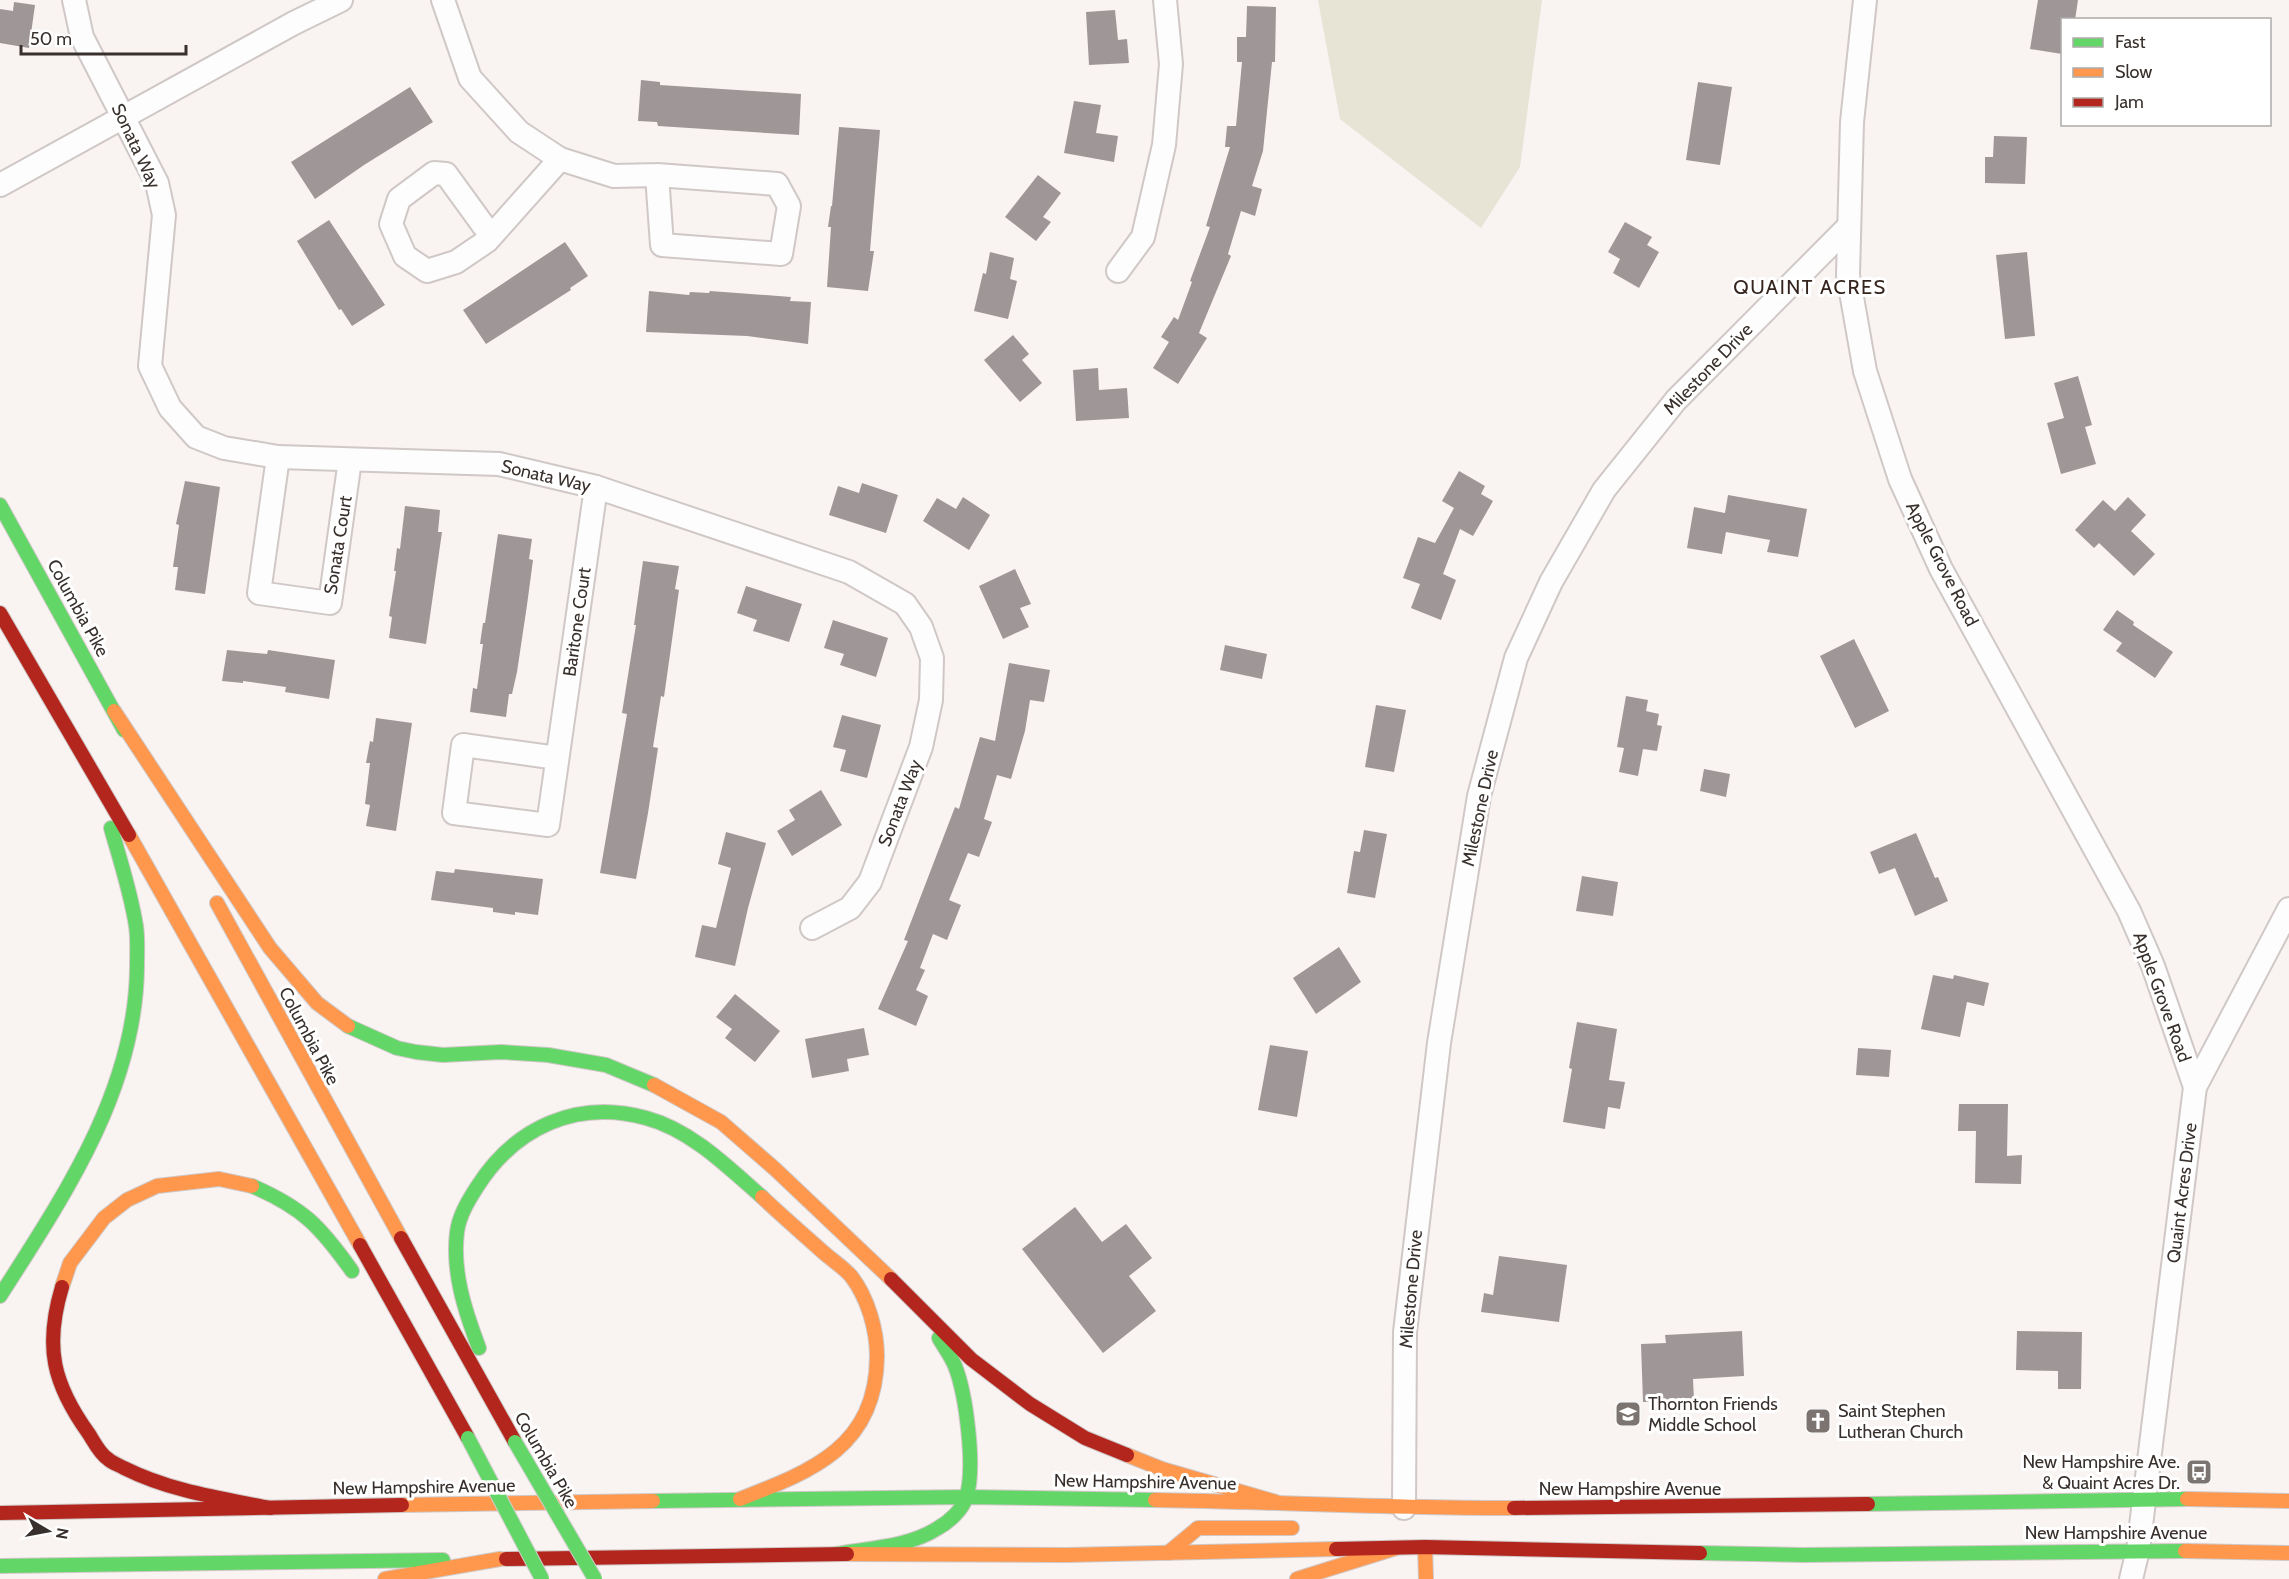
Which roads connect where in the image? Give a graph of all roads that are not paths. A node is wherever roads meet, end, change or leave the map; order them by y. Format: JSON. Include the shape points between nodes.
{"nodes":[{"id":1,"x":74,"y":0,"type":"edge"},
{"id":2,"x":341,"y":0,"type":"edge"},
{"id":3,"x":443,"y":0,"type":"edge"},
{"id":4,"x":1165,"y":0,"type":"edge"},
{"id":5,"x":1864,"y":0,"type":"edge"},
{"id":6,"x":123,"y":116,"type":"junction"},
{"id":7,"x":560,"y":159,"type":"junction"},
{"id":8,"x":657,"y":175,"type":"junction"},
{"id":9,"x":0,"y":185,"type":"edge"},
{"id":10,"x":1849,"y":226,"type":"junction"},
{"id":11,"x":491,"y":236,"type":"junction"},
{"id":12,"x":1118,"y":271,"type":"dead end"},
{"id":13,"x":278,"y":457,"type":"junction"},
{"id":14,"x":350,"y":460,"type":"junction"},
{"id":15,"x":596,"y":487,"type":"junction"},
{"id":16,"x":0,"y":505,"type":"edge"},
{"id":17,"x":0,"y":613,"type":"edge"},
{"id":18,"x":114,"y":711,"type":"junction"},
{"id":19,"x":557,"y":758,"type":"junction"},
{"id":20,"x":98,"y":780,"type":"junction"},
{"id":21,"x":187,"y":847,"type":"dead end"},
{"id":22,"x":209,"y":888,"type":"dead end"},
{"id":23,"x":2289,"y":909,"type":"edge"},
{"id":24,"x":812,"y":928,"type":"dead end"},
{"id":25,"x":2195,"y":1087,"type":"junction"},
{"id":26,"x":362,"y":1285,"type":"dead end"},
{"id":27,"x":0,"y":1296,"type":"edge"},
{"id":28,"x":924,"y":1313,"type":"junction"},
{"id":29,"x":388,"y":1323,"type":"dead end"},
{"id":30,"x":468,"y":1438,"type":"junction"},
{"id":31,"x":515,"y":1442,"type":"junction"},
{"id":32,"x":966,"y":1497,"type":"junction"},
{"id":33,"x":2144,"y":1498,"type":"junction"},
{"id":34,"x":740,"y":1499,"type":"junction"},
{"id":35,"x":2289,"y":1501,"type":"edge"},
{"id":36,"x":1276,"y":1502,"type":"junction"},
{"id":37,"x":270,"y":1508,"type":"junction"},
{"id":38,"x":1548,"y":1508,"type":"junction"},
{"id":39,"x":0,"y":1515,"type":"edge"},
{"id":40,"x":1403,"y":1516,"type":"junction"},
{"id":41,"x":1533,"y":1524,"type":"dead end"},
{"id":42,"x":1300,"y":1528,"type":"dead end"},
{"id":43,"x":1444,"y":1534,"type":"dead end"},
{"id":44,"x":1425,"y":1547,"type":"junction"},
{"id":45,"x":1396,"y":1548,"type":"junction"},
{"id":46,"x":2138,"y":1550,"type":"junction"},
{"id":47,"x":1168,"y":1553,"type":"junction"},
{"id":48,"x":2289,"y":1553,"type":"edge"},
{"id":49,"x":836,"y":1554,"type":"junction"},
{"id":50,"x":500,"y":1559,"type":"junction"},
{"id":51,"x":0,"y":1566,"type":"edge"},
{"id":52,"x":385,"y":1579,"type":"edge"},
{"id":53,"x":542,"y":1579,"type":"edge"},
{"id":54,"x":594,"y":1579,"type":"edge"},
{"id":55,"x":1297,"y":1579,"type":"edge"},
{"id":56,"x":1426,"y":1579,"type":"edge"},
{"id":57,"x":2131,"y":1579,"type":"edge"}],
"edges":[{"from":1,"to":6,"type":"street","name":"Sonata Way","via":[[82,37]]},
{"from":2,"to":6,"type":"street"},
{"from":3,"to":7,"type":"street","via":[[470,78],[519,132]]},
{"from":4,"to":12,"type":"street","via":[[1171,64],[1164,145],[1143,237]]},
{"from":5,"to":10,"type":"street","name":"Apple Grove Road","via":[[1852,122]]},
{"from":6,"to":9,"type":"street"},
{"from":6,"to":13,"type":"street","name":"Sonata Way","via":[[157,183],[164,215],[150,366],[170,408],[196,437],[224,448]]},
{"from":7,"to":8,"type":"street","via":[[614,176]]},
{"from":7,"to":11,"type":"street"},
{"from":8,"to":8,"type":"street","via":[[777,184],[789,206],[781,254],[662,245]]},
{"from":10,"to":25,"type":"street","name":"Apple Grove Road","via":[[1848,275],[1865,371],[1900,479],[1941,569],[2129,911],[2153,966]]},
{"from":10,"to":40,"type":"street","name":"Milestone Drive","via":[[1676,400],[1604,489],[1551,582],[1516,658],[1479,796],[1438,1050],[1405,1332]]},
{"from":11,"to":11,"type":"street","via":[[456,262],[427,271],[405,256],[391,224],[399,199],[434,173],[446,174]]},
{"from":13,"to":14,"type":"street","name":"Sonata Way"},
{"from":13,"to":14,"type":"street","name":"Sonata Court","via":[[259,593],[330,603]]},
{"from":14,"to":15,"type":"street","name":"Sonata Way","via":[[499,464]]},
{"from":15,"to":19,"type":"street","name":"Baritone Court"},
{"from":15,"to":24,"type":"street","name":"Sonata Way","via":[[849,572],[905,604],[921,627],[932,658],[931,700],[921,747],[870,882],[850,908]]},
{"from":16,"to":18,"type":"main road","name":"Columbia Pike"},
{"from":17,"to":20,"type":"main road"},
{"from":18,"to":21,"type":"main road","name":"Columbia Pike"},
{"from":18,"to":28,"type":"main road","via":[[270,948],[316,1003],[348,1026],[397,1048],[443,1055],[548,1055],[606,1065],[663,1088],[721,1122],[854,1242]]},
{"from":19,"to":19,"type":"street","name":"Baritone Court","via":[[548,825],[454,813],[463,745]]},
{"from":20,"to":27,"type":"main road","via":[[136,928],[136,1014],[100,1124],[36,1242]]},
{"from":20,"to":30,"type":"main road"},
{"from":22,"to":31,"type":"main road","name":"Columbia Pike"},
{"from":23,"to":25,"type":"street","name":"Quaint Acres Drive"},
{"from":25,"to":33,"type":"street","name":"Quaint Acres Drive"},
{"from":26,"to":37,"type":"main road","via":[[328,1237],[306,1216],[249,1185],[219,1179],[157,1186],[127,1200],[104,1218],[70,1263],[54,1314],[53,1352],[61,1389],[107,1459],[177,1489]]},
{"from":28,"to":32,"type":"main road","via":[[956,1367],[968,1425]]},
{"from":28,"to":36,"type":"main road","via":[[971,1359],[1030,1404],[1085,1438],[1162,1469]]},
{"from":29,"to":30,"type":"main road"},
{"from":30,"to":53,"type":"main road","bridge":true},
{"from":31,"to":34,"type":"main road","via":[[474,1334],[456,1269],[457,1228],[494,1161],[545,1122],[581,1113],[642,1117],[673,1129],[762,1198],[851,1277],[872,1317],[878,1362],[873,1392],[863,1421],[851,1439],[830,1458],[792,1479]]},
{"from":31,"to":54,"type":"main road","name":"Columbia Pike","bridge":true},
{"from":32,"to":34,"type":"main road","name":"New Hampshire Avenue"},
{"from":32,"to":36,"type":"main road","name":"New Hampshire Avenue"},
{"from":32,"to":49,"type":"main road","via":[[951,1520],[936,1530],[905,1541]]},
{"from":33,"to":35,"type":"main road","name":"New Hampshire Avenue"},
{"from":33,"to":38,"type":"main road","name":"New Hampshire Avenue"},
{"from":33,"to":46,"type":"street","name":"Quaint Acres Drive"},
{"from":34,"to":37,"type":"main road","name":"New Hampshire Avenue"},
{"from":36,"to":40,"type":"main road","name":"New Hampshire Avenue"},
{"from":37,"to":39,"type":"main road","name":"New Hampshire Avenue"},
{"from":38,"to":40,"type":"main road","name":"New Hampshire Avenue"},
{"from":38,"to":41,"type":"main road"},
{"from":42,"to":47,"type":"main road","via":[[1198,1527]]},
{"from":43,"to":44,"type":"main road"},
{"from":44,"to":45,"type":"main road","name":"New Hampshire Avenue"},
{"from":44,"to":46,"type":"main road","name":"New Hampshire Avenue","via":[[1804,1555]]},
{"from":44,"to":56,"type":"main road"},
{"from":45,"to":47,"type":"main road","name":"New Hampshire Avenue"},
{"from":45,"to":55,"type":"main road"},
{"from":46,"to":48,"type":"main road","name":"New Hampshire Avenue"},
{"from":46,"to":57,"type":"street","name":"Quaint Acres Drive"},
{"from":47,"to":49,"type":"main road","name":"New Hampshire Avenue"},
{"from":49,"to":50,"type":"main road","name":"New Hampshire Avenue"},
{"from":50,"to":51,"type":"main road","name":"New Hampshire Avenue"},
{"from":50,"to":52,"type":"main road"}]}
